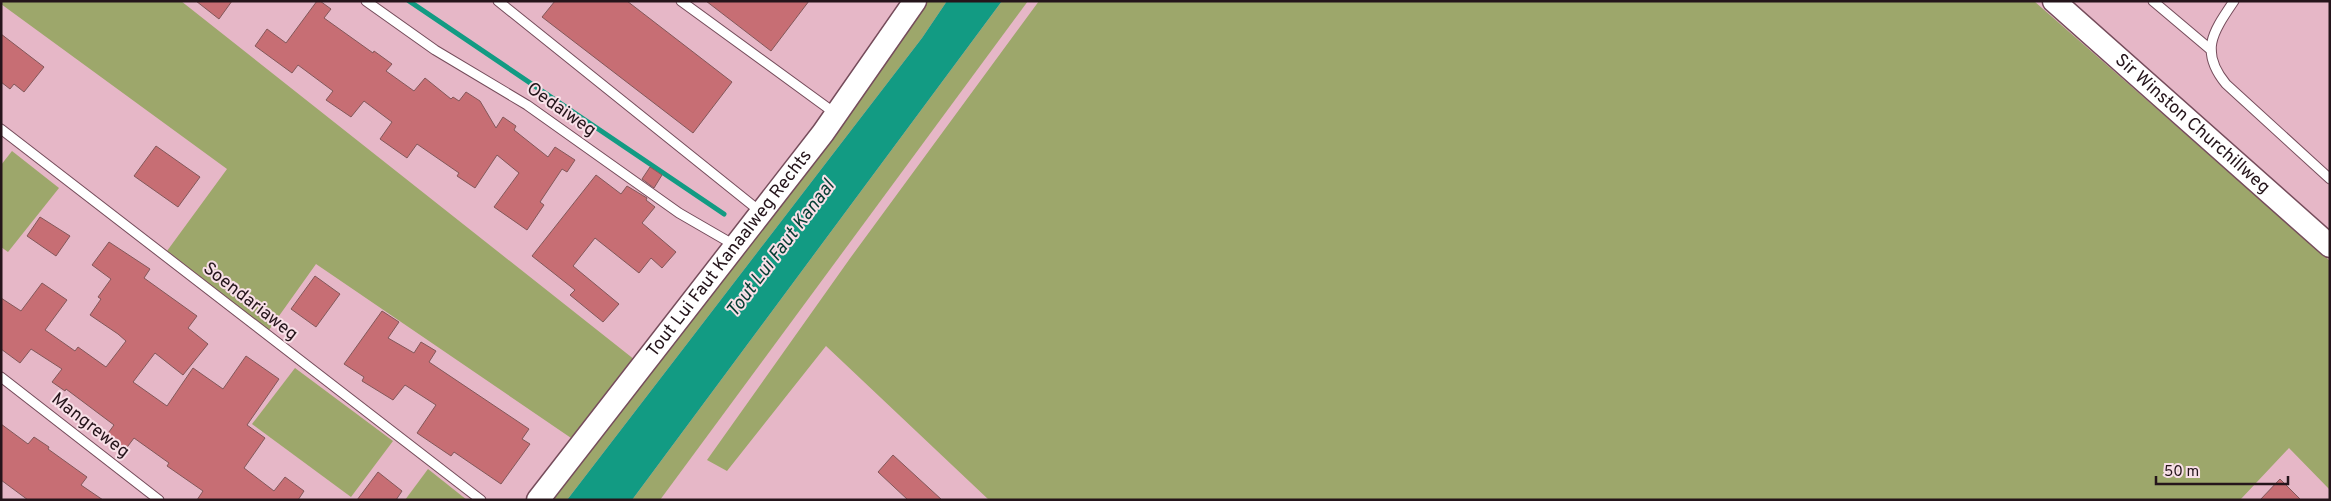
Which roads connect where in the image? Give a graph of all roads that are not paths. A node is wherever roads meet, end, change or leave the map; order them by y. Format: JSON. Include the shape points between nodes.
{"nodes":[{"id":1,"x":366,"y":1,"type":"edge"},
{"id":2,"x":498,"y":1,"type":"edge"},
{"id":3,"x":682,"y":1,"type":"edge"},
{"id":4,"x":915,"y":1,"type":"edge"},
{"id":5,"x":2054,"y":1,"type":"edge"},
{"id":6,"x":2152,"y":1,"type":"edge"},
{"id":7,"x":2234,"y":1,"type":"edge"},
{"id":8,"x":2211,"y":50,"type":"junction"},
{"id":9,"x":836,"y":114,"type":"junction"},
{"id":10,"x":1,"y":129,"type":"edge"},
{"id":11,"x":2330,"y":179,"type":"edge"},
{"id":12,"x":762,"y":213,"type":"junction"},
{"id":13,"x":736,"y":246,"type":"junction"},
{"id":14,"x":2330,"y":246,"type":"edge"},
{"id":15,"x":1,"y":377,"type":"edge"},
{"id":16,"x":160,"y":500,"type":"edge"},
{"id":17,"x":481,"y":500,"type":"edge"},
{"id":18,"x":538,"y":500,"type":"edge"}],
"edges":[{"from":1,"to":13,"type":"lane","name":"Oedaiweg","via":[[435,50],[527,105],[679,213]]},
{"from":2,"to":12,"type":"lane"},
{"from":3,"to":9,"type":"lane"},
{"from":4,"to":9,"type":"street","name":"Tout Lui Faut Kanaalweg Rechts"},
{"from":5,"to":14,"type":"street","name":"Sir Winston Churchillweg"},
{"from":6,"to":8,"type":"lane"},
{"from":7,"to":8,"type":"lane","via":[[2213,32]]},
{"from":8,"to":11,"type":"lane","via":[[2215,70],[2226,84]]},
{"from":9,"to":12,"type":"street","name":"Tout Lui Faut Kanaalweg Rechts"},
{"from":10,"to":17,"type":"lane","name":"Soendariaweg"},
{"from":12,"to":13,"type":"street","name":"Tout Lui Faut Kanaalweg Rechts"},
{"from":13,"to":18,"type":"street","name":"Tout Lui Faut Kanaalweg Rechts"},
{"from":15,"to":16,"type":"lane","name":"Mangreweg"}]}
